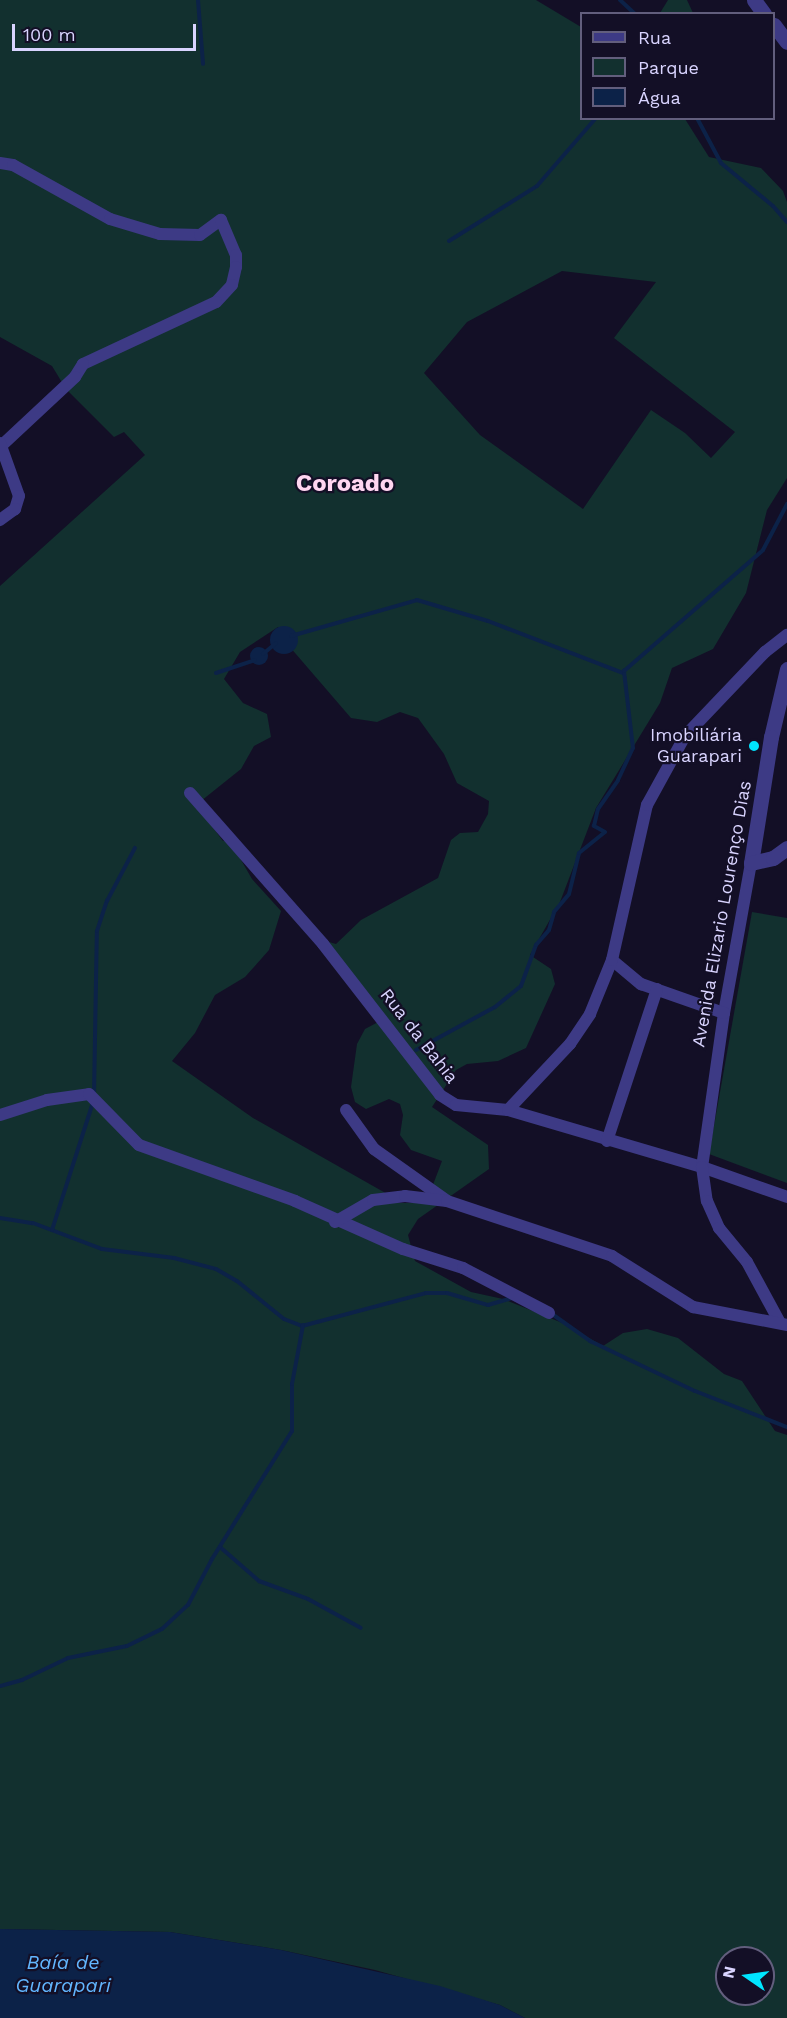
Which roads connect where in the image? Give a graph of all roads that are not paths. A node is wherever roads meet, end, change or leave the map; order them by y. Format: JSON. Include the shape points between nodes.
{"nodes":[{"id":1,"x":775,"y":26,"type":"edge"},
{"id":2,"x":787,"y":42,"type":"edge"},
{"id":3,"x":0,"y":163,"type":"edge"},
{"id":4,"x":1,"y":446,"type":"edge"},
{"id":5,"x":0,"y":520,"type":"edge"},
{"id":6,"x":787,"y":635,"type":"edge"},
{"id":7,"x":787,"y":669,"type":"edge"},
{"id":8,"x":190,"y":793,"type":"dead end"},
{"id":9,"x":787,"y":848,"type":"edge"},
{"id":10,"x":752,"y":863,"type":"junction"},
{"id":11,"x":612,"y":960,"type":"junction"},
{"id":12,"x":657,"y":989,"type":"junction"},
{"id":13,"x":724,"y":1012,"type":"junction"},
{"id":14,"x":346,"y":1110,"type":"dead end"},
{"id":15,"x":508,"y":1110,"type":"junction"},
{"id":16,"x":0,"y":1115,"type":"edge"},
{"id":17,"x":607,"y":1141,"type":"junction"},
{"id":18,"x":702,"y":1167,"type":"junction"},
{"id":19,"x":787,"y":1197,"type":"edge"},
{"id":20,"x":447,"y":1201,"type":"junction"},
{"id":21,"x":334,"y":1222,"type":"junction"},
{"id":22,"x":549,"y":1313,"type":"dead end"},
{"id":23,"x":783,"y":1323,"type":"edge"}],
"edges":[{"from":1,"to":2,"type":"street"},
{"from":3,"to":4,"type":"street","via":[[13,165],[110,219],[160,234],[200,235],[221,220],[236,255],[232,285],[216,302],[83,364]]},
{"from":4,"to":5,"type":"street","via":[[20,496],[15,509]]},
{"from":6,"to":11,"type":"street","via":[[765,652],[685,736],[647,805]]},
{"from":7,"to":10,"type":"street","name":"Avenida Elizario Lourenço Dias","via":[[771,737]]},
{"from":8,"to":15,"type":"street","name":"Rua da Bahia","via":[[323,944],[440,1095],[456,1105]]},
{"from":9,"to":10,"type":"street","via":[[773,858]]},
{"from":10,"to":13,"type":"street","name":"Avenida Elizario Lourenço Dias"},
{"from":11,"to":12,"type":"street","via":[[641,984]]},
{"from":11,"to":15,"type":"street","via":[[590,1014],[570,1044]]},
{"from":12,"to":13,"type":"street"},
{"from":12,"to":17,"type":"street"},
{"from":13,"to":18,"type":"street","name":"Avenida Elizario Lourenço Dias"},
{"from":14,"to":20,"type":"street","via":[[374,1149]]},
{"from":15,"to":17,"type":"street","name":"Rua da Bahia"},
{"from":16,"to":21,"type":"street","via":[[47,1100],[89,1094],[139,1145],[295,1202]]},
{"from":17,"to":18,"type":"street","name":"Rua da Bahia"},
{"from":18,"to":19,"type":"street","name":"Rua da Bahia"},
{"from":18,"to":23,"type":"street","name":"Avenida Elizario Lourenço Dias","via":[[707,1201],[719,1228],[747,1262]]},
{"from":20,"to":21,"type":"street","via":[[405,1196],[373,1200]]},
{"from":20,"to":23,"type":"street","via":[[612,1256],[693,1307]]},
{"from":21,"to":22,"type":"street","via":[[463,1268]]}]}
